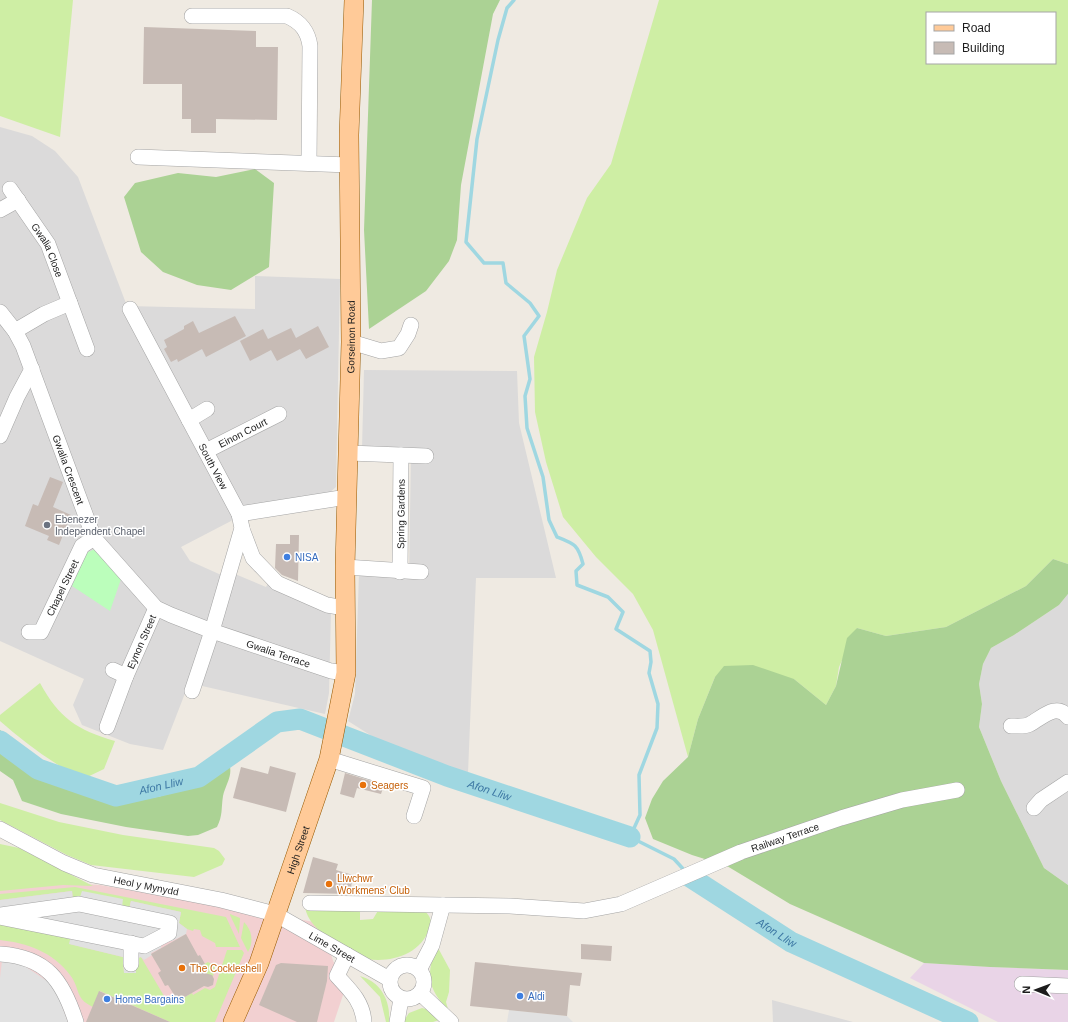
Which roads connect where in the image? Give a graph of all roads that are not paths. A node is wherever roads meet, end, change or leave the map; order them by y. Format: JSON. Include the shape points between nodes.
{"nodes":[{"id":1,"x":354,"y":0,"type":"edge"},
{"id":2,"x":192,"y":16,"type":"dead end"},
{"id":3,"x":138,"y":157,"type":"dead end"},
{"id":4,"x":309,"y":163,"type":"junction"},
{"id":5,"x":349,"y":164,"type":"junction"},
{"id":6,"x":0,"y":210,"type":"edge"},
{"id":7,"x":70,"y":303,"type":"junction"},
{"id":8,"x":0,"y":312,"type":"edge"},
{"id":9,"x":138,"y":316,"type":"dead end"},
{"id":10,"x":411,"y":325,"type":"dead end"},
{"id":11,"x":14,"y":331,"type":"junction"},
{"id":12,"x":351,"y":342,"type":"junction"},
{"id":13,"x":81,"y":345,"type":"dead end"},
{"id":14,"x":32,"y":369,"type":"junction"},
{"id":15,"x":207,"y":409,"type":"dead end"},
{"id":16,"x":278,"y":415,"type":"dead end"},
{"id":17,"x":189,"y":420,"type":"junction"},
{"id":18,"x":0,"y":436,"type":"edge"},
{"id":19,"x":206,"y":451,"type":"junction"},
{"id":20,"x":349,"y":453,"type":"junction"},
{"id":21,"x":401,"y":455,"type":"junction"},
{"id":22,"x":426,"y":456,"type":"dead end"},
{"id":23,"x":347,"y":497,"type":"junction"},
{"id":24,"x":240,"y":521,"type":"junction"},
{"id":25,"x":94,"y":538,"type":"junction"},
{"id":26,"x":346,"y":567,"type":"junction"},
{"id":27,"x":400,"y":572,"type":"junction"},
{"id":28,"x":421,"y":572,"type":"dead end"},
{"id":29,"x":156,"y":608,"type":"junction"},
{"id":30,"x":345,"y":608,"type":"junction"},
{"id":31,"x":212,"y":631,"type":"junction"},
{"id":32,"x":29,"y":632,"type":"dead end"},
{"id":33,"x":112,"y":670,"type":"dead end"},
{"id":34,"x":346,"y":673,"type":"junction"},
{"id":35,"x":126,"y":676,"type":"junction"},
{"id":36,"x":192,"y":691,"type":"dead end"},
{"id":37,"x":1068,"y":717,"type":"edge"},
{"id":38,"x":1012,"y":726,"type":"dead end"},
{"id":39,"x":107,"y":727,"type":"dead end"},
{"id":40,"x":331,"y":754,"type":"junction"},
{"id":41,"x":1068,"y":782,"type":"edge"},
{"id":42,"x":957,"y":790,"type":"dead end"},
{"id":43,"x":1034,"y":808,"type":"dead end"},
{"id":44,"x":414,"y":816,"type":"dead end"},
{"id":45,"x":0,"y":829,"type":"edge"},
{"id":46,"x":0,"y":838,"type":"edge"},
{"id":47,"x":22,"y":841,"type":"junction"},
{"id":48,"x":310,"y":903,"type":"dead end"},
{"id":49,"x":443,"y":905,"type":"junction"},
{"id":50,"x":275,"y":914,"type":"junction"},
{"id":51,"x":0,"y":916,"type":"edge"},
{"id":52,"x":138,"y":945,"type":"junction"},
{"id":53,"x":0,"y":954,"type":"edge"},
{"id":54,"x":347,"y":955,"type":"junction"},
{"id":55,"x":131,"y":964,"type":"dead end"},
{"id":56,"x":419,"y":970,"type":"junction"},
{"id":57,"x":390,"y":979,"type":"junction"},
{"id":58,"x":1022,"y":984,"type":"dead end"},
{"id":59,"x":1068,"y":986,"type":"edge"},
{"id":60,"x":420,"y":993,"type":"junction"},
{"id":61,"x":401,"y":999,"type":"junction"},
{"id":62,"x":76,"y":1022,"type":"edge"},
{"id":63,"x":233,"y":1022,"type":"edge"},
{"id":64,"x":364,"y":1022,"type":"edge"},
{"id":65,"x":397,"y":1022,"type":"edge"},
{"id":66,"x":451,"y":1022,"type":"edge"}],
"edges":[{"from":1,"to":5,"type":"main road","name":"Gorseinon Road"},
{"from":2,"to":4,"type":"street","via":[[287,16],[296,20],[304,29],[309,36],[310,46]]},
{"from":3,"to":4,"type":"street"},
{"from":4,"to":5,"type":"street"},
{"from":5,"to":12,"type":"main road","name":"Gorseinon Road"},
{"from":6,"to":7,"type":"street","name":"Gwalia Close","via":[[14,195],[48,244]]},
{"from":7,"to":11,"type":"street"},
{"from":7,"to":13,"type":"street","name":"Gwalia Close"},
{"from":8,"to":11,"type":"street","name":"Gwalia Crescent"},
{"from":9,"to":17,"type":"street","name":"South View"},
{"from":10,"to":12,"type":"street","via":[[399,348],[382,351]]},
{"from":11,"to":14,"type":"street","name":"Gwalia Crescent"},
{"from":12,"to":20,"type":"main road","name":"Gorseinon Road"},
{"from":14,"to":18,"type":"street","via":[[16,397]]},
{"from":14,"to":25,"type":"street","name":"Gwalia Crescent"},
{"from":15,"to":17,"type":"street"},
{"from":16,"to":19,"type":"street","name":"Einon Court"},
{"from":17,"to":19,"type":"street","name":"South View"},
{"from":19,"to":24,"type":"street","name":"South View"},
{"from":20,"to":21,"type":"street"},
{"from":20,"to":23,"type":"main road","name":"Gorseinon Road"},
{"from":21,"to":22,"type":"street"},
{"from":21,"to":27,"type":"street","name":"Spring Gardens"},
{"from":23,"to":24,"type":"street"},
{"from":23,"to":26,"type":"main road","name":"Gorseinon Road"},
{"from":24,"to":30,"type":"street","name":"South View","via":[[253,558],[277,583],[327,605]]},
{"from":24,"to":31,"type":"street"},
{"from":25,"to":29,"type":"street","name":"Gwalia Crescent"},
{"from":25,"to":32,"type":"street","name":"Chapel Street","via":[[82,546],[40,632]]},
{"from":26,"to":27,"type":"street"},
{"from":26,"to":30,"type":"main road","name":"Gorseinon Road"},
{"from":27,"to":28,"type":"street"},
{"from":29,"to":31,"type":"street","name":"Gwalia Crescent"},
{"from":29,"to":35,"type":"street","name":"Eynon Street"},
{"from":30,"to":34,"type":"main road","name":"Gorseinon Road"},
{"from":31,"to":34,"type":"street","name":"Gwalia Terrace"},
{"from":31,"to":36,"type":"street"},
{"from":33,"to":35,"type":"street","name":"Eynon Street"},
{"from":34,"to":40,"type":"main road","name":"High Street"},
{"from":35,"to":39,"type":"street","name":"Eynon Street"},
{"from":37,"to":38,"type":"street","via":[[1060,711],[1053,711],[1029,725]]},
{"from":40,"to":44,"type":"street","via":[[423,788]]},
{"from":40,"to":50,"type":"main road","name":"High Street"},
{"from":41,"to":43,"type":"street","via":[[1041,800]]},
{"from":42,"to":49,"type":"street","name":"Railway Terrace","via":[[902,800],[841,818],[741,852],[621,904],[584,911]]},
{"from":45,"to":47,"type":"street","name":"Heol y Mynydd"},
{"from":46,"to":47,"type":"street","name":"Heol y Mynydd"},
{"from":47,"to":50,"type":"street","name":"Heol y Mynydd","via":[[93,875],[221,900]]},
{"from":48,"to":49,"type":"street","name":"Railway Terrace"},
{"from":49,"to":56,"type":"street","via":[[432,944]]},
{"from":50,"to":54,"type":"street","name":"Lime Street"},
{"from":50,"to":63,"type":"main road","name":"High Street","via":[[259,963]]},
{"from":51,"to":52,"type":"street"},
{"from":51,"to":52,"type":"street","via":[[79,904],[170,923],[169,932]]},
{"from":52,"to":55,"type":"street"},
{"from":53,"to":62,"type":"street","via":[[18,956],[48,971],[58,980]]},
{"from":54,"to":57,"type":"street","name":"Lime Street"},
{"from":54,"to":64,"type":"street","via":[[337,976],[352,992],[363,1011]]},
{"from":56,"to":57,"type":"street","via":[[404,965],[394,970]]},
{"from":56,"to":60,"type":"street","via":[[424,984]]},
{"from":57,"to":61,"type":"street","via":[[393,993]]},
{"from":58,"to":59,"type":"street"},
{"from":60,"to":61,"type":"street","via":[[410,1000]]},
{"from":60,"to":66,"type":"street"},
{"from":61,"to":65,"type":"street"}]}
